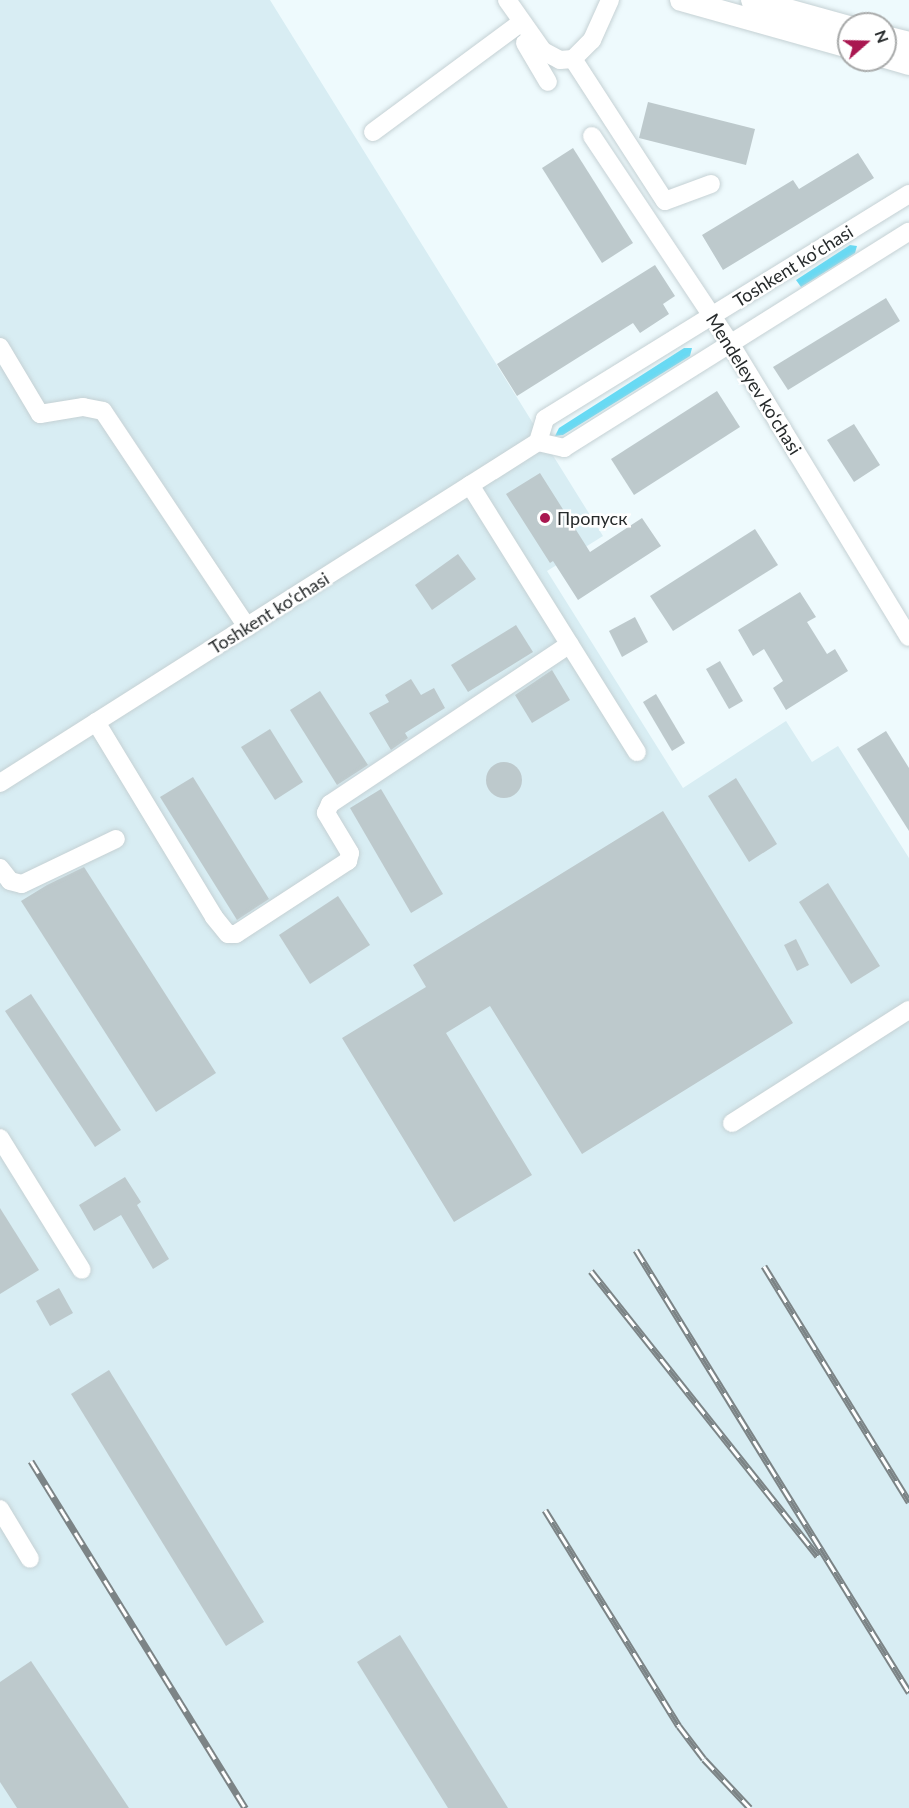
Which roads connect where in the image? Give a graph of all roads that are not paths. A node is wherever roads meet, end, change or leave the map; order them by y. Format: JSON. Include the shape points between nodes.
{"nodes":[{"id":1,"x":506,"y":0,"type":"edge"},
{"id":2,"x":609,"y":0,"type":"edge"},
{"id":3,"x":681,"y":0,"type":"edge"},
{"id":4,"x":752,"y":0,"type":"edge"},
{"id":5,"x":837,"y":24,"type":"edge"},
{"id":6,"x":515,"y":27,"type":"junction"},
{"id":7,"x":837,"y":44,"type":"edge"},
{"id":8,"x":573,"y":59,"type":"junction"},
{"id":9,"x":549,"y":82,"type":"dead end"},
{"id":10,"x":373,"y":132,"type":"dead end"},
{"id":11,"x":592,"y":136,"type":"dead end"},
{"id":12,"x":711,"y":184,"type":"dead end"},
{"id":13,"x":909,"y":194,"type":"edge"},
{"id":14,"x":909,"y":232,"type":"edge"},
{"id":15,"x":712,"y":316,"type":"junction"},
{"id":16,"x":730,"y":343,"type":"junction"},
{"id":17,"x":0,"y":348,"type":"edge"},
{"id":18,"x":538,"y":442,"type":"junction"},
{"id":19,"x":470,"y":485,"type":"junction"},
{"id":20,"x":247,"y":627,"type":"junction"},
{"id":21,"x":909,"y":637,"type":"edge"},
{"id":22,"x":570,"y":644,"type":"junction"},
{"id":23,"x":96,"y":722,"type":"junction"},
{"id":24,"x":638,"y":752,"type":"dead end"},
{"id":25,"x":0,"y":783,"type":"edge"},
{"id":26,"x":116,"y":839,"type":"dead end"},
{"id":27,"x":0,"y":868,"type":"edge"},
{"id":28,"x":909,"y":1010,"type":"edge"},
{"id":29,"x":732,"y":1123,"type":"dead end"},
{"id":30,"x":0,"y":1138,"type":"edge"},
{"id":31,"x":82,"y":1270,"type":"dead end"},
{"id":32,"x":0,"y":1509,"type":"edge"},
{"id":33,"x":30,"y":1558,"type":"dead end"}],
"edges":[{"from":1,"to":6,"type":"street"},
{"from":1,"to":8,"type":"street","via":[[543,51],[560,60]]},
{"from":2,"to":8,"type":"street","via":[[592,40]]},
{"from":3,"to":7,"type":"main road"},
{"from":4,"to":5,"type":"main road"},
{"from":6,"to":9,"type":"street"},
{"from":6,"to":10,"type":"street"},
{"from":8,"to":12,"type":"street","via":[[665,201]]},
{"from":11,"to":15,"type":"street","name":"Mendeleyev ko‘chasi"},
{"from":13,"to":15,"type":"street","name":"Toshkent ko‘chasi"},
{"from":14,"to":16,"type":"street","name":"Toshkent ko‘chasi"},
{"from":15,"to":16,"type":"street","name":"Mendeleyev ko‘chasi"},
{"from":15,"to":18,"type":"street","name":"Toshkent ko‘chasi","via":[[545,419]]},
{"from":16,"to":18,"type":"street","name":"Toshkent ko‘chasi","via":[[564,448]]},
{"from":16,"to":21,"type":"street","name":"Mendeleyev ko‘chasi"},
{"from":17,"to":20,"type":"street","via":[[40,414],[83,407],[103,411]]},
{"from":18,"to":19,"type":"street","name":"Toshkent ko‘chasi"},
{"from":19,"to":20,"type":"street","name":"Toshkent ko‘chasi"},
{"from":19,"to":22,"type":"street"},
{"from":20,"to":23,"type":"street","name":"Toshkent ko‘chasi"},
{"from":22,"to":23,"type":"street","via":[[330,804],[326,813],[350,853],[348,861],[236,934],[228,933],[214,917]]},
{"from":22,"to":24,"type":"street"},
{"from":23,"to":25,"type":"street","name":"Toshkent ko‘chasi"},
{"from":26,"to":27,"type":"street","via":[[22,884],[10,881]]},
{"from":28,"to":29,"type":"street"},
{"from":30,"to":31,"type":"street"},
{"from":32,"to":33,"type":"street"}]}
